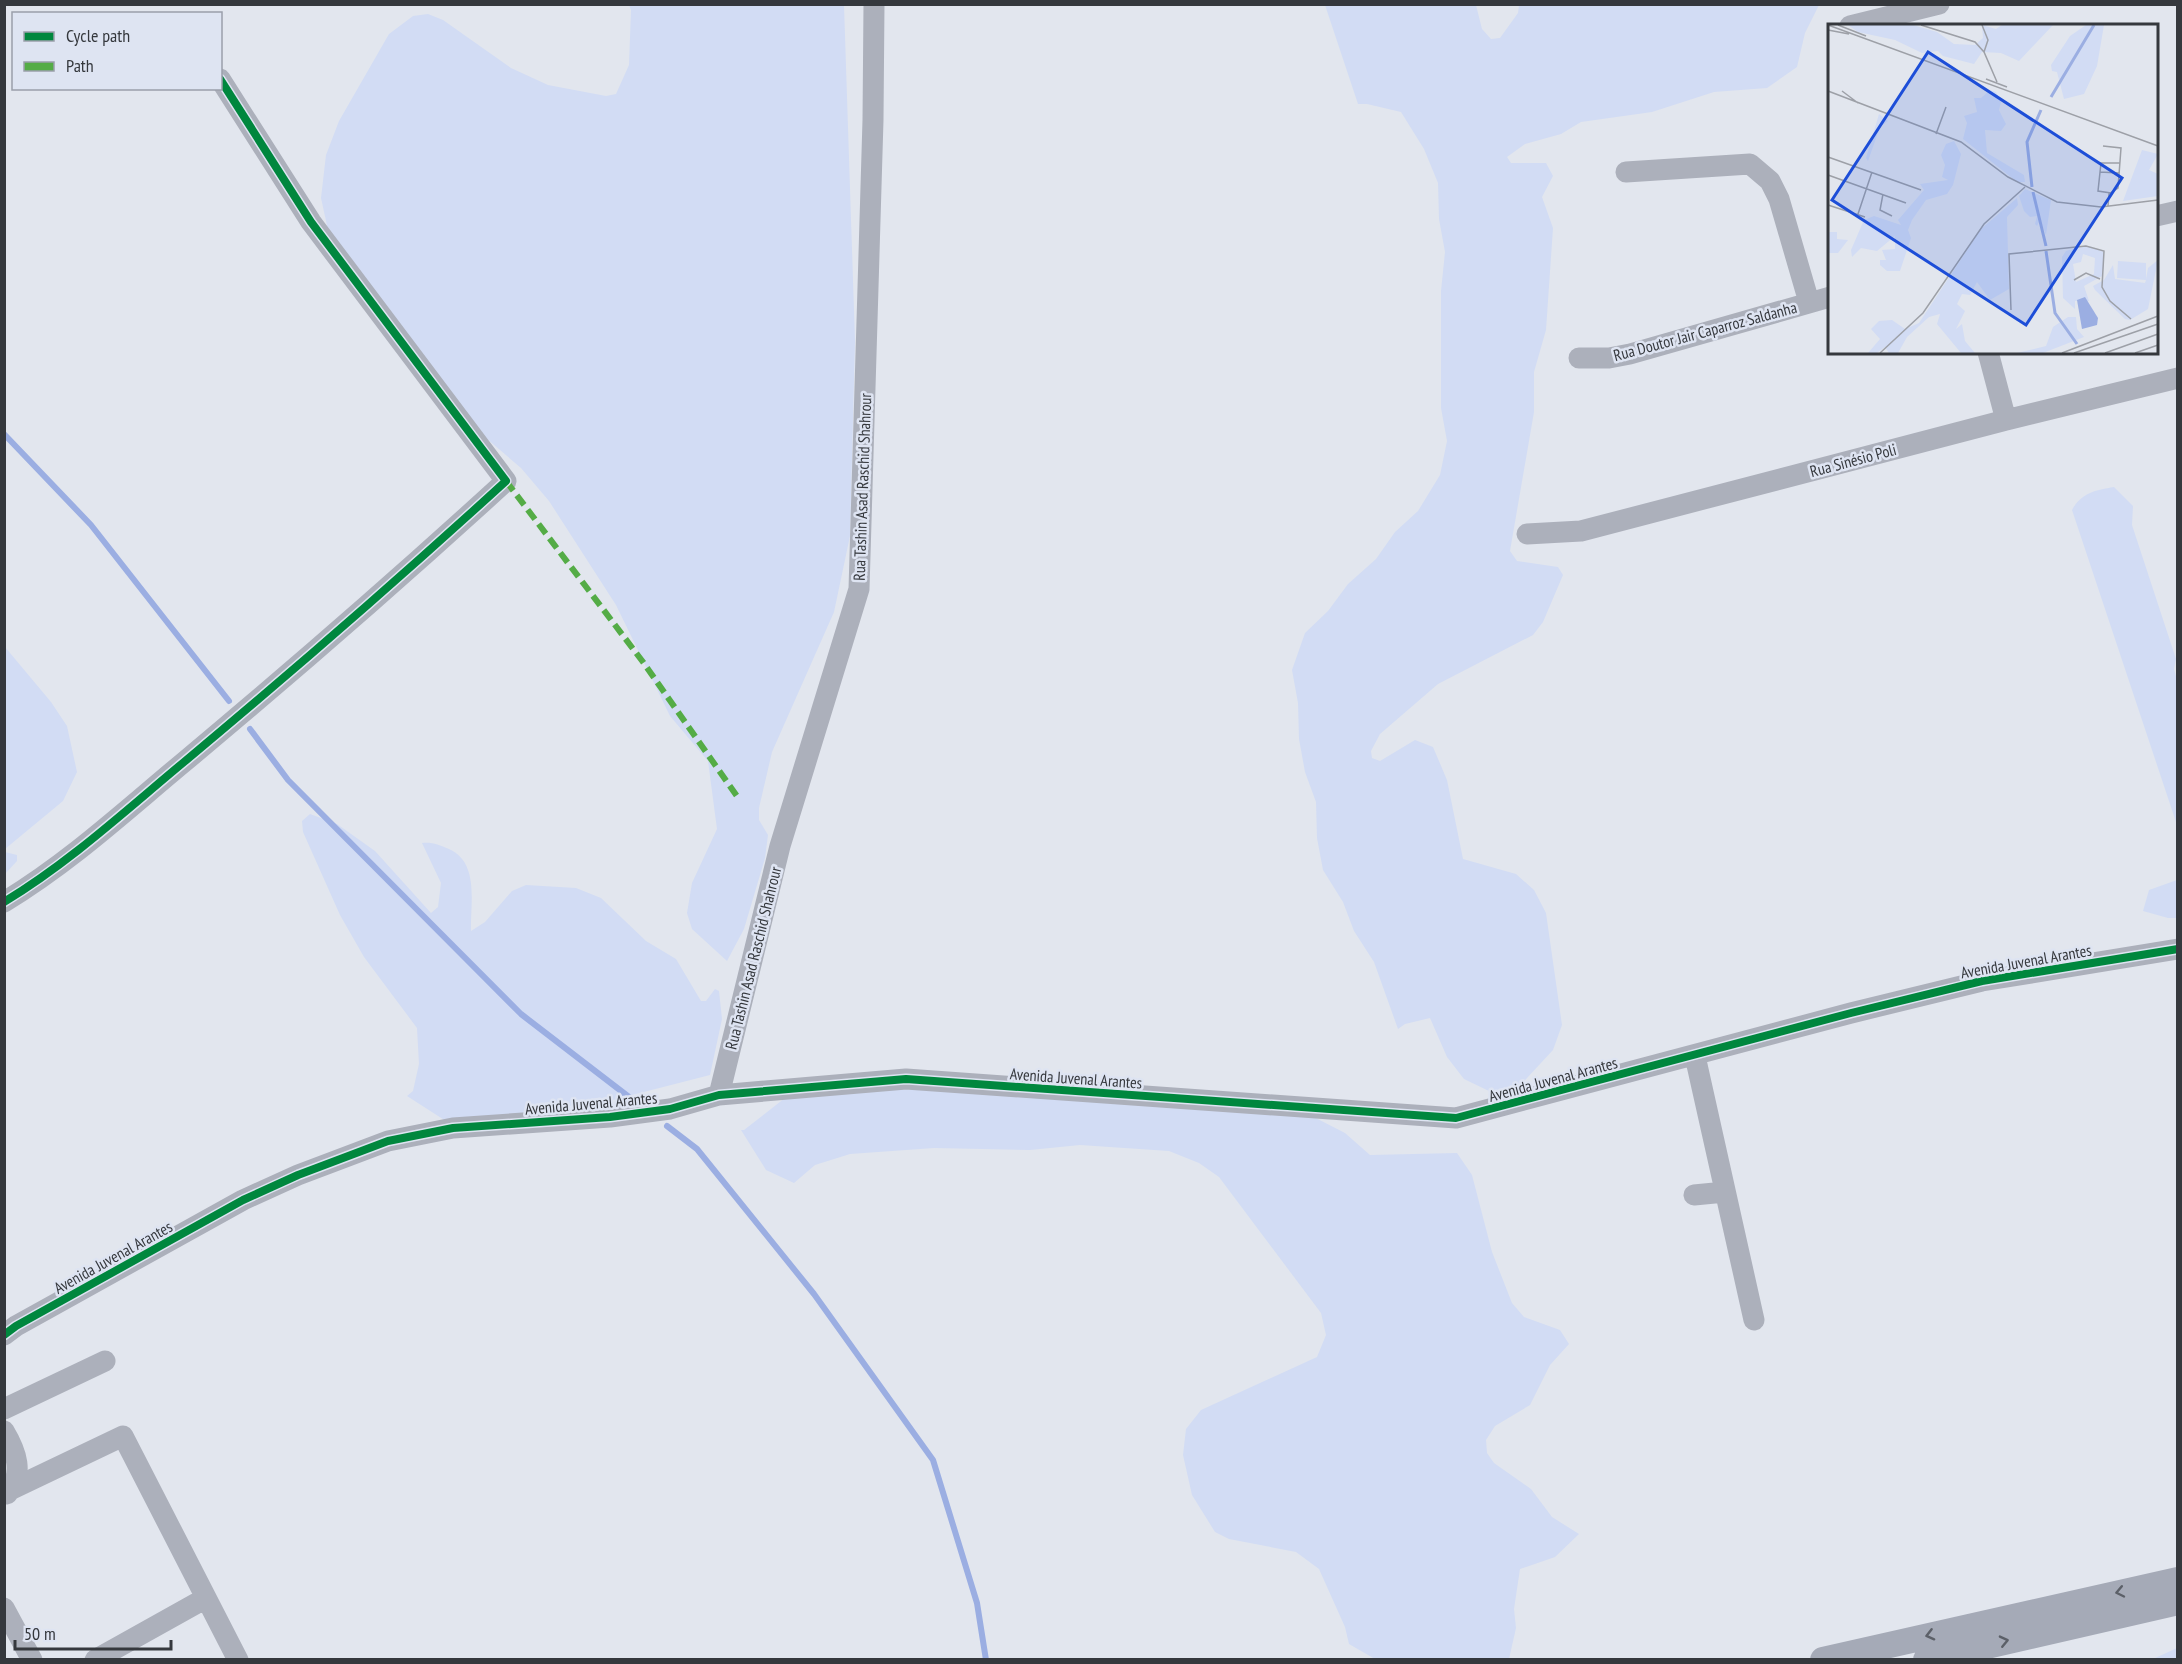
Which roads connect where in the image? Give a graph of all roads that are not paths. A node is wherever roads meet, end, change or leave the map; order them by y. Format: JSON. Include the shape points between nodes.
{"nodes":[{"id":1,"x":874,"y":4,"type":"edge"},
{"id":2,"x":1939,"y":4,"type":"edge"},
{"id":3,"x":1905,"y":20,"type":"edge"},
{"id":4,"x":1868,"y":24,"type":"edge"},
{"id":5,"x":222,"y":82,"type":"edge"},
{"id":6,"x":1626,"y":172,"type":"dead end"},
{"id":7,"x":2178,"y":211,"type":"edge"},
{"id":8,"x":2158,"y":216,"type":"edge"},
{"id":9,"x":1820,"y":299,"type":"edge"},
{"id":10,"x":1989,"y":354,"type":"edge"},
{"id":11,"x":1579,"y":358,"type":"dead end"},
{"id":12,"x":2178,"y":378,"type":"edge"},
{"id":13,"x":2006,"y":420,"type":"junction"},
{"id":14,"x":1527,"y":534,"type":"dead end"},
{"id":15,"x":4,"y":902,"type":"edge"},
{"id":16,"x":2178,"y":949,"type":"edge"},
{"id":17,"x":1695,"y":1056,"type":"junction"},
{"id":18,"x":719,"y":1095,"type":"junction"},
{"id":19,"x":1725,"y":1192,"type":"junction"},
{"id":20,"x":1695,"y":1195,"type":"dead end"},
{"id":21,"x":1754,"y":1320,"type":"dead end"},
{"id":22,"x":4,"y":1335,"type":"edge"},
{"id":23,"x":105,"y":1361,"type":"dead end"},
{"id":24,"x":4,"y":1409,"type":"edge"},
{"id":25,"x":4,"y":1431,"type":"edge"},
{"id":26,"x":8,"y":1493,"type":"edge"},
{"id":27,"x":2178,"y":1580,"type":"edge"},
{"id":28,"x":206,"y":1598,"type":"junction"},
{"id":29,"x":2178,"y":1602,"type":"edge"},
{"id":30,"x":4,"y":1608,"type":"edge"},
{"id":31,"x":10,"y":1635,"type":"edge"},
{"id":32,"x":32,"y":1659,"type":"edge"},
{"id":33,"x":95,"y":1659,"type":"edge"},
{"id":34,"x":238,"y":1659,"type":"edge"},
{"id":35,"x":1823,"y":1659,"type":"edge"},
{"id":36,"x":1926,"y":1659,"type":"edge"}],
"edges":[{"from":1,"to":18,"type":"street","name":"Rua Tashin Asad Raschid Shahrour","via":[[859,589],[780,846]]},
{"from":2,"to":3,"type":"street"},
{"from":3,"to":4,"type":"street"},
{"from":5,"to":15,"type":"street","via":[[311,222],[506,481],[99,836]]},
{"from":6,"to":9,"type":"street","via":[[1750,164],[1770,181]]},
{"from":7,"to":8,"type":"street"},
{"from":9,"to":11,"type":"street","name":"Rua Doutor Jair Caparroz Saldanha","via":[[1630,354]]},
{"from":10,"to":13,"type":"street"},
{"from":12,"to":13,"type":"street","name":"Rua Sinésio Poli"},
{"from":13,"to":14,"type":"street","name":"Rua Sinésio Poli","via":[[1581,531]]},
{"from":16,"to":17,"type":"street","name":"Avenida Juvenal Arantes","via":[[1982,981]]},
{"from":17,"to":18,"type":"street","name":"Avenida Juvenal Arantes","via":[[1456,1118],[906,1079]]},
{"from":17,"to":19,"type":"street"},
{"from":18,"to":22,"type":"street","name":"Avenida Juvenal Arantes","via":[[670,1109],[453,1128],[388,1141],[243,1200]]},
{"from":19,"to":20,"type":"street"},
{"from":19,"to":21,"type":"street"},
{"from":23,"to":24,"type":"street"},
{"from":25,"to":26,"type":"street","via":[[15,1450],[18,1472]]},
{"from":26,"to":28,"type":"street","via":[[123,1436]]},
{"from":27,"to":35,"type":"main road","one_way":true},
{"from":28,"to":33,"type":"street"},
{"from":28,"to":34,"type":"street"},
{"from":36,"to":29,"type":"main road","one_way":true},
{"from":30,"to":31,"type":"street"},
{"from":31,"to":32,"type":"street"}]}
